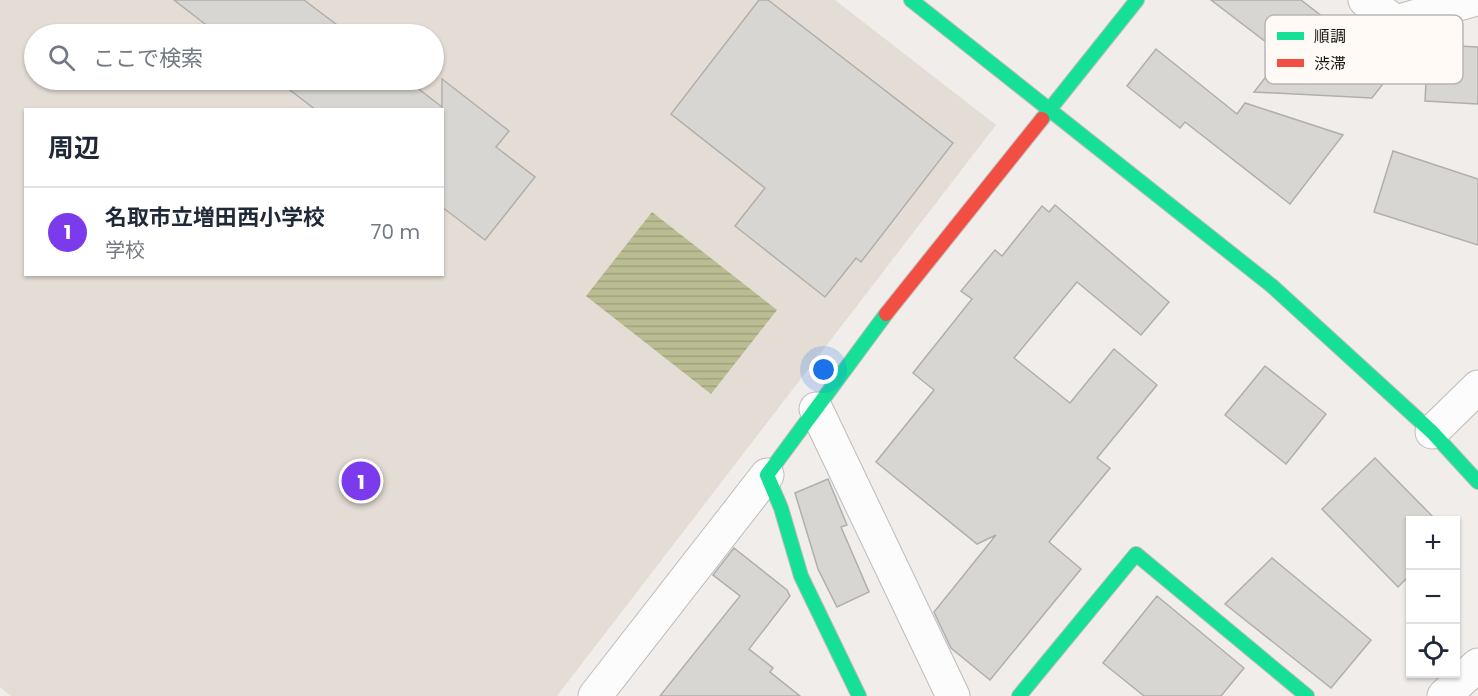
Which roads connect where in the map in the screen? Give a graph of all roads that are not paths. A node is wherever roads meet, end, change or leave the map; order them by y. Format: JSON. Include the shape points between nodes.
{"nodes":[{"id":1,"x":911,"y":0,"type":"edge"},
{"id":2,"x":1137,"y":0,"type":"edge"},
{"id":3,"x":1365,"y":0,"type":"edge"},
{"id":4,"x":1473,"y":0,"type":"edge"},
{"id":5,"x":1386,"y":15,"type":"edge"},
{"id":6,"x":1420,"y":15,"type":"edge"},
{"id":7,"x":1051,"y":109,"type":"junction"},
{"id":8,"x":1478,"y":387,"type":"edge"},
{"id":9,"x":816,"y":408,"type":"junction"},
{"id":10,"x":1432,"y":432,"type":"junction"},
{"id":11,"x":767,"y":476,"type":"junction"},
{"id":12,"x":1478,"y":482,"type":"edge"},
{"id":13,"x":1478,"y":665,"type":"edge"},
{"id":14,"x":595,"y":696,"type":"edge"},
{"id":15,"x":859,"y":696,"type":"edge"},
{"id":16,"x":953,"y":696,"type":"edge"},
{"id":17,"x":1019,"y":696,"type":"edge"},
{"id":18,"x":1307,"y":696,"type":"edge"},
{"id":19,"x":1444,"y":696,"type":"edge"}],
"edges":[{"from":1,"to":7,"type":"street"},
{"from":2,"to":7,"type":"street"},
{"from":3,"to":5,"type":"street"},
{"from":4,"to":6,"type":"street"},
{"from":7,"to":9,"type":"street","via":[[877,325]]},
{"from":7,"to":10,"type":"street","via":[[1272,286]]},
{"from":8,"to":10,"type":"street"},
{"from":9,"to":11,"type":"street"},
{"from":9,"to":16,"type":"street"},
{"from":10,"to":12,"type":"street"},
{"from":11,"to":14,"type":"street"},
{"from":11,"to":15,"type":"street","via":[[801,576]]},
{"from":13,"to":19,"type":"street"},
{"from":17,"to":18,"type":"street","via":[[1136,554]]}]}
